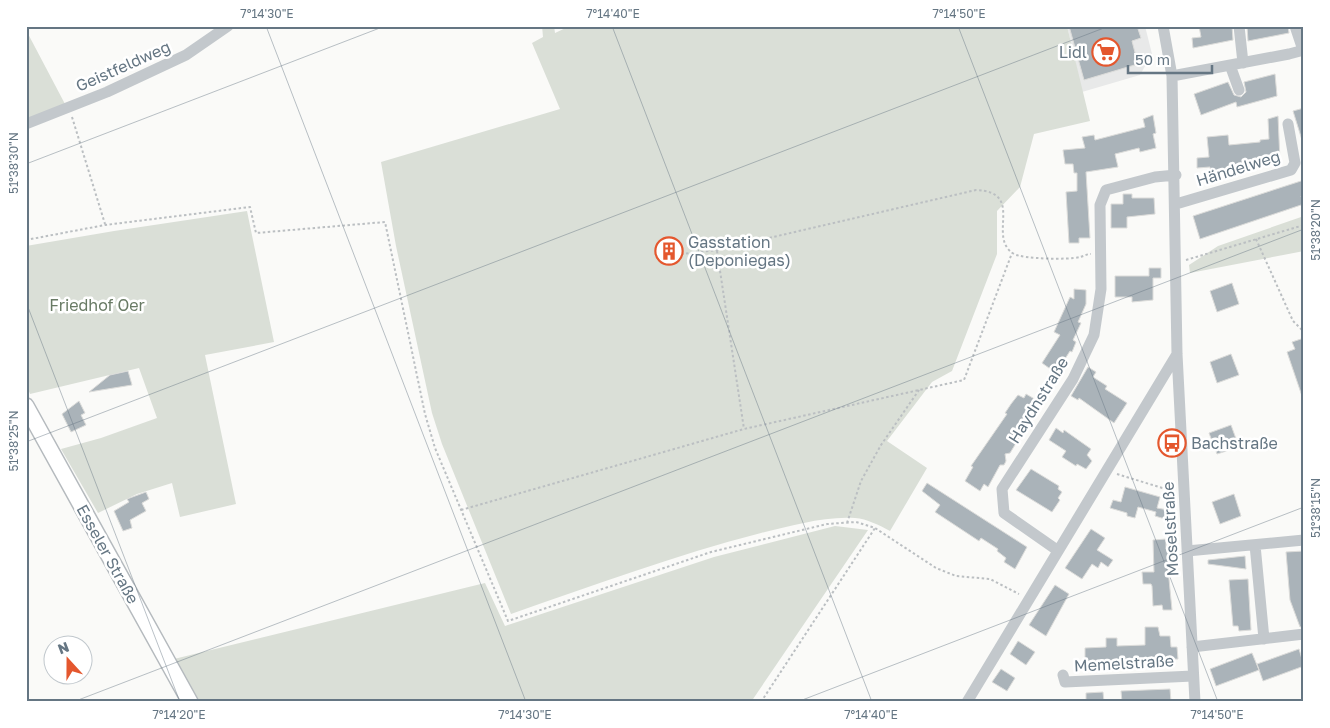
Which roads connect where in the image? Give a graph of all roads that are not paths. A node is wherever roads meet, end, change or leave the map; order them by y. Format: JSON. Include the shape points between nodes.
{"nodes":[{"id":1,"x":228,"y":26,"type":"edge"},
{"id":2,"x":1163,"y":26,"type":"edge"},
{"id":3,"x":1238,"y":26,"type":"edge"},
{"id":4,"x":1295,"y":26,"type":"edge"},
{"id":5,"x":1304,"y":50,"type":"edge"},
{"id":6,"x":1243,"y":63,"type":"junction"},
{"id":7,"x":1230,"y":65,"type":"junction"},
{"id":8,"x":1172,"y":76,"type":"junction"},
{"id":9,"x":1239,"y":90,"type":"dead end"},
{"id":10,"x":26,"y":124,"type":"edge"},
{"id":11,"x":1288,"y":124,"type":"dead end"},
{"id":12,"x":1176,"y":175,"type":"junction"},
{"id":13,"x":1176,"y":204,"type":"junction"},
{"id":14,"x":1177,"y":354,"type":"junction"},
{"id":15,"x":26,"y":406,"type":"edge"},
{"id":16,"x":1304,"y":540,"type":"edge"},
{"id":17,"x":1254,"y":545,"type":"junction"},
{"id":18,"x":1057,"y":550,"type":"junction"},
{"id":19,"x":1188,"y":551,"type":"junction"},
{"id":20,"x":1304,"y":634,"type":"edge"},
{"id":21,"x":1264,"y":638,"type":"junction"},
{"id":22,"x":1192,"y":647,"type":"junction"},
{"id":23,"x":1063,"y":675,"type":"dead end"},
{"id":24,"x":1193,"y":676,"type":"junction"},
{"id":25,"x":968,"y":701,"type":"edge"},
{"id":26,"x":190,"y":702,"type":"edge"},
{"id":27,"x":1195,"y":702,"type":"edge"}],
"edges":[{"from":1,"to":10,"type":"street","name":"Geistfeldweg","via":[[186,55],[107,92]]},
{"from":2,"to":8,"type":"street"},
{"from":3,"to":6,"type":"street"},
{"from":4,"to":5,"type":"street"},
{"from":5,"to":6,"type":"street"},
{"from":6,"to":7,"type":"street"},
{"from":7,"to":8,"type":"street"},
{"from":7,"to":9,"type":"street"},
{"from":8,"to":12,"type":"street"},
{"from":11,"to":13,"type":"street","name":"Händelweg","via":[[1295,163],[1291,170]]},
{"from":12,"to":13,"type":"street"},
{"from":12,"to":18,"type":"street","name":"Haydnstraße","via":[[1106,190],[1100,205],[1101,289],[1094,335],[1073,379],[1002,489],[1004,513]]},
{"from":13,"to":14,"type":"street"},
{"from":14,"to":18,"type":"street"},
{"from":14,"to":19,"type":"street","name":"Moselstraße"},
{"from":15,"to":26,"type":"main road","name":"Esseler Straße"},
{"from":16,"to":17,"type":"street"},
{"from":17,"to":19,"type":"street"},
{"from":17,"to":21,"type":"street"},
{"from":18,"to":25,"type":"street"},
{"from":19,"to":22,"type":"street","name":"Moselstraße"},
{"from":20,"to":21,"type":"street"},
{"from":21,"to":22,"type":"street"},
{"from":22,"to":24,"type":"street","name":"Moselstraße"},
{"from":23,"to":24,"type":"street","name":"Memelstraße","via":[[1065,682]]},
{"from":24,"to":27,"type":"street","name":"Moselstraße"}]}
